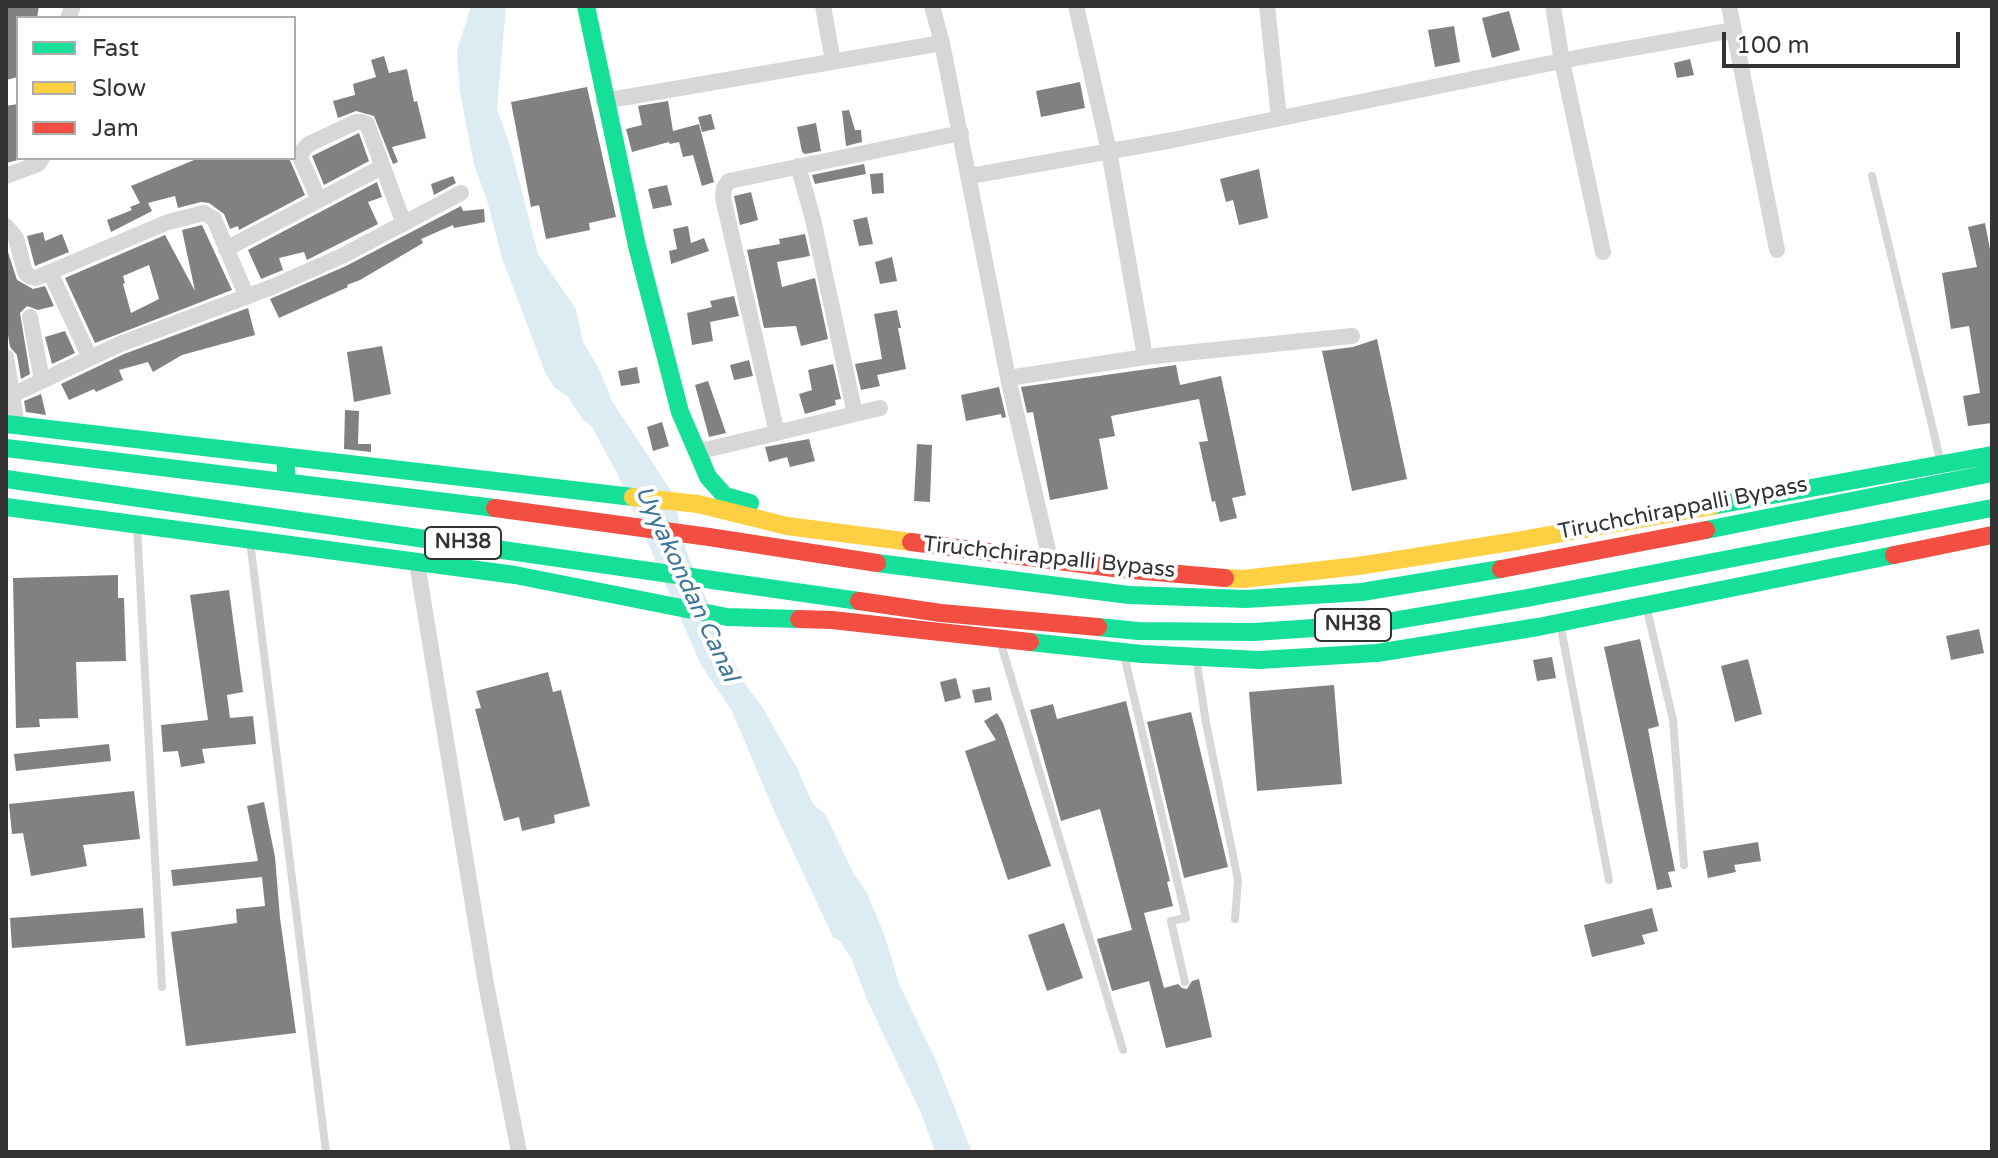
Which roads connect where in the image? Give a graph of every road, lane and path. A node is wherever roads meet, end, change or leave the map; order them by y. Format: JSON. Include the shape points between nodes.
{"nodes":[{"id":1,"x":586,"y":6,"type":"edge"},
{"id":2,"x":823,"y":6,"type":"edge"},
{"id":3,"x":932,"y":6,"type":"edge"},
{"id":4,"x":1076,"y":6,"type":"edge"},
{"id":5,"x":1267,"y":6,"type":"edge"},
{"id":6,"x":1553,"y":6,"type":"edge"},
{"id":7,"x":1729,"y":6,"type":"edge"},
{"id":8,"x":1734,"y":30,"type":"junction"},
{"id":9,"x":942,"y":43,"type":"junction"},
{"id":10,"x":833,"y":61,"type":"junction"},
{"id":11,"x":1562,"y":61,"type":"junction"},
{"id":12,"x":604,"y":101,"type":"junction"},
{"id":13,"x":1279,"y":118,"type":"junction"},
{"id":14,"x":961,"y":133,"type":"junction"},
{"id":15,"x":1109,"y":151,"type":"junction"},
{"id":16,"x":41,"y":160,"type":"edge"},
{"id":17,"x":798,"y":166,"type":"junction"},
{"id":18,"x":382,"y":167,"type":"junction"},
{"id":19,"x":6,"y":176,"type":"edge"},
{"id":20,"x":970,"y":176,"type":"junction"},
{"id":21,"x":1872,"y":176,"type":"dead end"},
{"id":22,"x":461,"y":193,"type":"dead end"},
{"id":23,"x":319,"y":200,"type":"junction"},
{"id":24,"x":404,"y":224,"type":"junction"},
{"id":25,"x":6,"y":226,"type":"edge"},
{"id":26,"x":226,"y":249,"type":"junction"},
{"id":27,"x":1777,"y":250,"type":"dead end"},
{"id":28,"x":1603,"y":252,"type":"dead end"},
{"id":29,"x":50,"y":272,"type":"junction"},
{"id":30,"x":247,"y":297,"type":"junction"},
{"id":31,"x":30,"y":317,"type":"dead end"},
{"id":32,"x":1352,"y":336,"type":"dead end"},
{"id":33,"x":6,"y":357,"type":"edge"},
{"id":34,"x":1145,"y":357,"type":"junction"},
{"id":35,"x":90,"y":358,"type":"junction"},
{"id":36,"x":1008,"y":378,"type":"junction"},
{"id":37,"x":42,"y":380,"type":"junction"},
{"id":38,"x":12,"y":395,"type":"junction"},
{"id":39,"x":880,"y":408,"type":"dead end"},
{"id":40,"x":855,"y":414,"type":"junction"},
{"id":41,"x":12,"y":425,"type":"edge"},
{"id":42,"x":777,"y":433,"type":"junction"},
{"id":43,"x":6,"y":448,"type":"edge"},
{"id":44,"x":697,"y":452,"type":"junction"},
{"id":45,"x":1992,"y":455,"type":"edge"},
{"id":46,"x":285,"y":458,"type":"junction"},
{"id":47,"x":1942,"y":465,"type":"junction"},
{"id":48,"x":1992,"y":473,"type":"edge"},
{"id":49,"x":6,"y":479,"type":"edge"},
{"id":50,"x":287,"y":482,"type":"junction"},
{"id":51,"x":6,"y":507,"type":"edge"},
{"id":52,"x":1992,"y":508,"type":"edge"},
{"id":53,"x":137,"y":525,"type":"junction"},
{"id":54,"x":842,"y":533,"type":"junction"},
{"id":55,"x":1992,"y":535,"type":"edge"},
{"id":56,"x":250,"y":540,"type":"junction"},
{"id":57,"x":1050,"y":559,"type":"junction"},
{"id":58,"x":417,"y":563,"type":"junction"},
{"id":59,"x":1646,"y":605,"type":"junction"},
{"id":60,"x":1560,"y":622,"type":"junction"},
{"id":61,"x":1000,"y":638,"type":"junction"},
{"id":62,"x":1124,"y":652,"type":"junction"},
{"id":63,"x":1196,"y":656,"type":"junction"},
{"id":64,"x":1684,"y":865,"type":"dead end"},
{"id":65,"x":1609,"y":880,"type":"dead end"},
{"id":66,"x":1235,"y":919,"type":"dead end"},
{"id":67,"x":1185,"y":982,"type":"dead end"},
{"id":68,"x":162,"y":987,"type":"dead end"},
{"id":69,"x":1123,"y":1050,"type":"dead end"},
{"id":70,"x":326,"y":1152,"type":"edge"},
{"id":71,"x":519,"y":1152,"type":"edge"}],
"edges":[{"from":1,"to":12,"type":"main road"},
{"from":2,"to":10,"type":"street"},
{"from":3,"to":9,"type":"street"},
{"from":4,"to":15,"type":"street"},
{"from":5,"to":13,"type":"street"},
{"from":6,"to":11,"type":"street"},
{"from":7,"to":8,"type":"street"},
{"from":8,"to":11,"type":"street"},
{"from":8,"to":27,"type":"street"},
{"from":9,"to":10,"type":"street"},
{"from":9,"to":14,"type":"street"},
{"from":10,"to":12,"type":"street"},
{"from":11,"to":13,"type":"street"},
{"from":11,"to":28,"type":"street"},
{"from":12,"to":44,"type":"main road","via":[[676,397]]},
{"from":13,"to":15,"type":"street"},
{"from":14,"to":17,"type":"street"},
{"from":14,"to":20,"type":"street"},
{"from":15,"to":20,"type":"street"},
{"from":15,"to":34,"type":"street"},
{"from":16,"to":19,"type":"street"},
{"from":17,"to":40,"type":"street"},
{"from":17,"to":42,"type":"street","via":[[729,181],[723,198]]},
{"from":18,"to":23,"type":"street"},
{"from":18,"to":23,"type":"street","via":[[362,122],[309,144],[300,157]]},
{"from":18,"to":24,"type":"street"},
{"from":20,"to":36,"type":"street"},
{"from":21,"to":47,"type":"lane"},
{"from":22,"to":24,"type":"street"},
{"from":23,"to":26,"type":"street"},
{"from":24,"to":30,"type":"street"},
{"from":25,"to":29,"type":"street","via":[[16,238],[25,272],[36,278]]},
{"from":26,"to":29,"type":"street","via":[[214,219],[204,213],[168,222]]},
{"from":26,"to":30,"type":"street"},
{"from":29,"to":35,"type":"street"},
{"from":30,"to":35,"type":"street"},
{"from":31,"to":37,"type":"street"},
{"from":32,"to":34,"type":"street"},
{"from":33,"to":38,"type":"street"},
{"from":34,"to":36,"type":"street"},
{"from":35,"to":37,"type":"street"},
{"from":36,"to":57,"type":"street"},
{"from":37,"to":38,"type":"street"},
{"from":38,"to":41,"type":"street"},
{"from":39,"to":40,"type":"street"},
{"from":40,"to":42,"type":"street"},
{"from":41,"to":46,"type":"main road"},
{"from":42,"to":44,"type":"street"},
{"from":43,"to":50,"type":"main road","number":"NH38"},
{"from":44,"to":54,"type":"main road","via":[[708,477],[725,496],[800,515]]},
{"from":45,"to":47,"type":"main road"},
{"from":46,"to":50,"type":"main road"},
{"from":46,"to":54,"type":"main road","via":[[698,504]]},
{"from":47,"to":57,"type":"main road","via":[[1503,543],[1272,576],[1243,579]]},
{"from":48,"to":50,"type":"main road","name":"Tiruchchirappalli Bypass","number":"NH38","via":[[1522,566],[1362,592],[1246,599],[1129,595]]},
{"from":49,"to":52,"type":"main road","number":"NH38","via":[[941,613],[1138,631],[1254,632],[1374,624]]},
{"from":51,"to":53,"type":"main road"},
{"from":53,"to":56,"type":"main road"},
{"from":53,"to":68,"type":"lane"},
{"from":54,"to":57,"type":"main road"},
{"from":55,"to":59,"type":"main road"},
{"from":56,"to":58,"type":"main road"},
{"from":56,"to":70,"type":"lane"},
{"from":58,"to":61,"type":"main road","via":[[515,575],[727,617],[832,620]]},
{"from":58,"to":71,"type":"street"},
{"from":59,"to":60,"type":"main road"},
{"from":59,"to":64,"type":"lane","via":[[1673,720]]},
{"from":60,"to":63,"type":"main road","via":[[1377,653],[1259,660]]},
{"from":60,"to":65,"type":"lane"},
{"from":61,"to":62,"type":"main road"},
{"from":61,"to":69,"type":"lane"},
{"from":62,"to":63,"type":"main road"},
{"from":62,"to":67,"type":"lane","via":[[1186,918],[1171,921]]},
{"from":63,"to":66,"type":"lane","via":[[1238,880]]}]}
